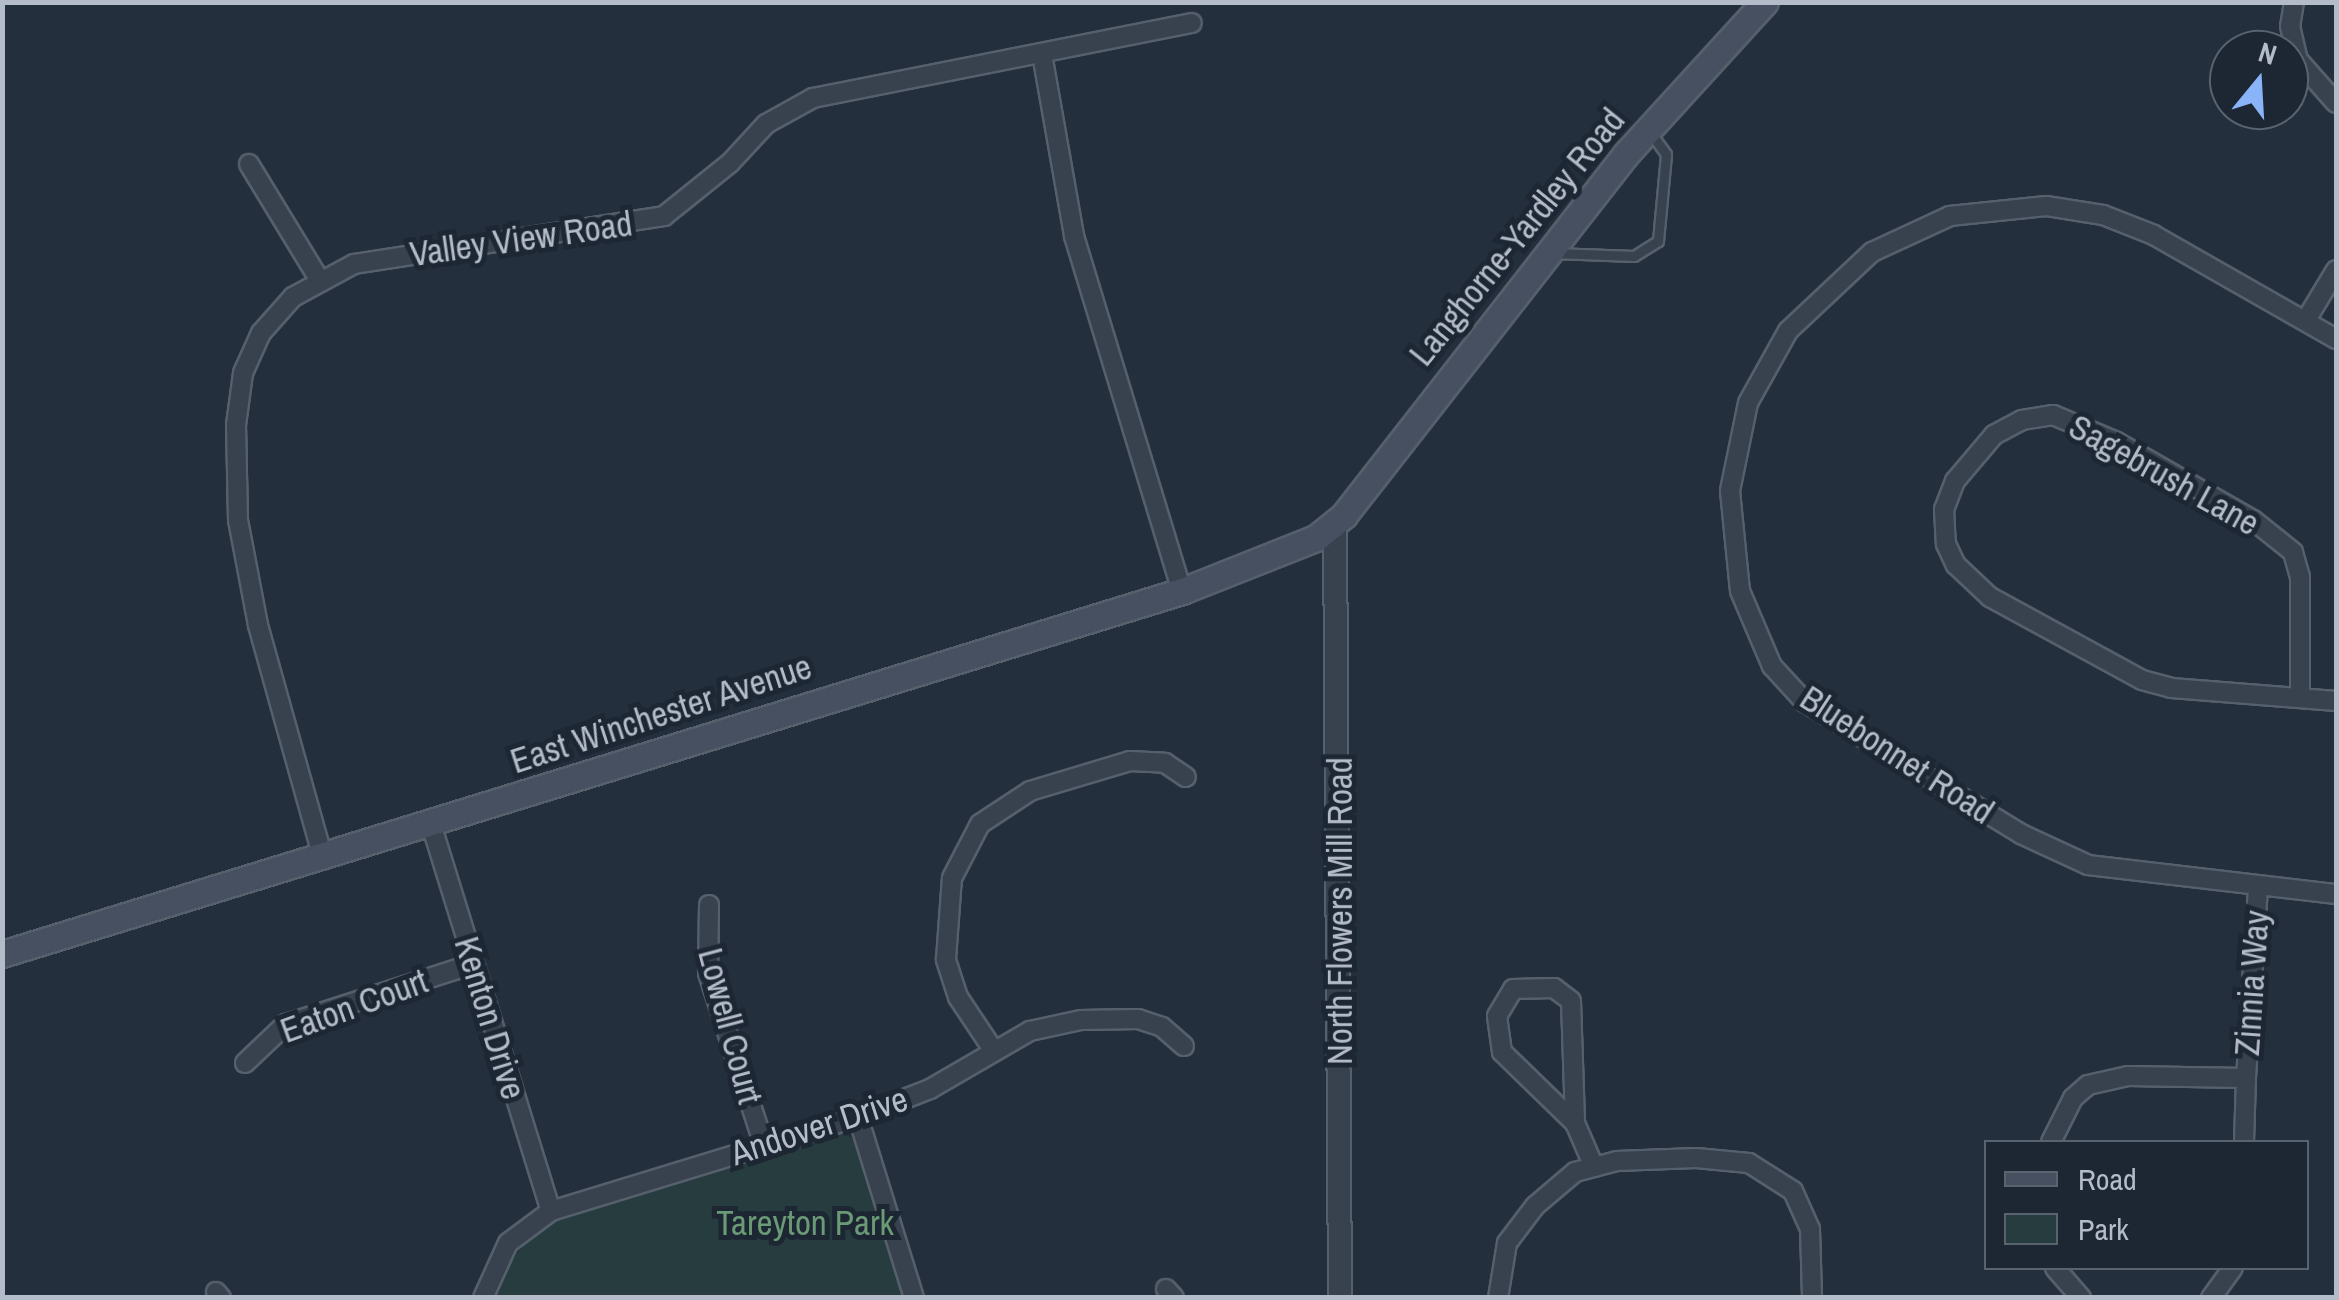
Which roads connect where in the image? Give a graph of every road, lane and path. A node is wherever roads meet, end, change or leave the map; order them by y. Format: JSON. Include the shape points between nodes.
{"nodes":[{"id":1,"x":1765,"y":2,"type":"edge"},
{"id":2,"x":2294,"y":2,"type":"edge"},
{"id":3,"x":1192,"y":23,"type":"dead end"},
{"id":4,"x":1042,"y":54,"type":"junction"},
{"id":5,"x":2336,"y":103,"type":"edge"},
{"id":6,"x":1648,"y":130,"type":"junction"},
{"id":7,"x":249,"y":164,"type":"dead end"},
{"id":8,"x":1547,"y":250,"type":"junction"},
{"id":9,"x":2336,"y":270,"type":"edge"},
{"id":10,"x":320,"y":279,"type":"junction"},
{"id":11,"x":2306,"y":320,"type":"junction"},
{"id":12,"x":2336,"y":340,"type":"edge"},
{"id":13,"x":1335,"y":525,"type":"junction"},
{"id":14,"x":1182,"y":591,"type":"junction"},
{"id":15,"x":2300,"y":697,"type":"junction"},
{"id":16,"x":2336,"y":700,"type":"edge"},
{"id":17,"x":1186,"y":777,"type":"dead end"},
{"id":18,"x":430,"y":824,"type":"junction"},
{"id":19,"x":323,"y":858,"type":"junction"},
{"id":20,"x":2258,"y":887,"type":"junction"},
{"id":21,"x":2336,"y":894,"type":"edge"},
{"id":22,"x":709,"y":906,"type":"dead end"},
{"id":23,"x":2,"y":954,"type":"edge"},
{"id":24,"x":473,"y":964,"type":"junction"},
{"id":25,"x":1184,"y":1046,"type":"dead end"},
{"id":26,"x":994,"y":1051,"type":"junction"},
{"id":27,"x":245,"y":1064,"type":"dead end"},
{"id":28,"x":2246,"y":1078,"type":"junction"},
{"id":29,"x":858,"y":1117,"type":"junction"},
{"id":30,"x":1575,"y":1123,"type":"junction"},
{"id":31,"x":2053,"y":1140,"type":"edge"},
{"id":32,"x":2244,"y":1140,"type":"edge"},
{"id":33,"x":764,"y":1145,"type":"junction"},
{"id":34,"x":1594,"y":1167,"type":"junction"},
{"id":35,"x":551,"y":1211,"type":"junction"},
{"id":36,"x":2056,"y":1270,"type":"edge"},
{"id":37,"x":2232,"y":1270,"type":"edge"},
{"id":38,"x":483,"y":1298,"type":"edge"},
{"id":39,"x":914,"y":1298,"type":"edge"},
{"id":40,"x":1340,"y":1298,"type":"edge"},
{"id":41,"x":1498,"y":1298,"type":"edge"},
{"id":42,"x":1812,"y":1298,"type":"edge"},
{"id":43,"x":2081,"y":1298,"type":"edge"},
{"id":44,"x":2212,"y":1298,"type":"edge"}],
"edges":[{"from":1,"to":6,"type":"main road","name":"Langhorne-Yardley Road"},
{"from":2,"to":5,"type":"street","via":[[2290,26],[2298,60]]},
{"from":3,"to":4,"type":"street","name":"Valley View Road"},
{"from":4,"to":10,"type":"street","name":"Valley View Road","via":[[823,95],[787,109],[664,216],[398,256]]},
{"from":4,"to":14,"type":"street","via":[[1074,236]]},
{"from":6,"to":8,"type":"main road","name":"Langhorne-Yardley Road"},
{"from":6,"to":8,"type":"lane","via":[[1666,154],[1658,241],[1634,256],[1560,256]]},
{"from":7,"to":10,"type":"street"},
{"from":8,"to":13,"type":"main road","name":"Langhorne-Yardley Road"},
{"from":9,"to":11,"type":"street"},
{"from":10,"to":19,"type":"street","name":"Valley View Road","via":[[261,333],[244,373],[236,425],[242,558]]},
{"from":11,"to":12,"type":"street","name":"Bluebonnet Road"},
{"from":11,"to":20,"type":"street","name":"Bluebonnet Road","via":[[2154,235],[2102,215],[2046,206],[1950,216],[1872,252],[1788,331],[1748,403],[1730,491],[1740,591],[1772,666],[1806,702],[2056,853],[2111,870]]},
{"from":13,"to":14,"type":"main road","name":"East Winchester Avenue","via":[[1291,552]]},
{"from":13,"to":40,"type":"street","name":"North Flowers Mill Road"},
{"from":14,"to":18,"type":"main road","name":"East Winchester Avenue"},
{"from":15,"to":15,"type":"street","name":"Sagebrush Lane","via":[[2142,680],[1990,598],[1956,565],[1946,544],[1944,509],[1954,481],[1994,436],[2022,420],[2054,416],[2117,442],[2253,520],[2292,552],[2300,576]]},
{"from":15,"to":16,"type":"street","name":"Sagebrush Lane"},
{"from":17,"to":26,"type":"street","via":[[1150,759],[1099,768],[1012,798],[968,840],[952,878],[946,959],[958,997]]},
{"from":18,"to":19,"type":"main road","name":"East Winchester Avenue"},
{"from":18,"to":24,"type":"street","name":"Kenton Drive"},
{"from":19,"to":23,"type":"main road","name":"East Winchester Avenue"},
{"from":20,"to":21,"type":"street","name":"Bluebonnet Road"},
{"from":20,"to":28,"type":"street","name":"Zinnia Way"},
{"from":22,"to":33,"type":"street","name":"Lowell Court","via":[[708,974]]},
{"from":24,"to":27,"type":"street","name":"Eaton Court","via":[[286,1024]]},
{"from":24,"to":35,"type":"street","name":"Kenton Drive"},
{"from":25,"to":26,"type":"street","name":"Andover Drive","via":[[1162,1027],[1120,1018],[1047,1026]]},
{"from":26,"to":29,"type":"street","name":"Andover Drive","via":[[930,1089]]},
{"from":28,"to":31,"type":"street","name":"Zinnia Way","via":[[2128,1076],[2088,1085],[2062,1111]]},
{"from":28,"to":32,"type":"street","name":"Zinnia Way"},
{"from":29,"to":33,"type":"street","name":"Andover Drive"},
{"from":29,"to":39,"type":"street"},
{"from":30,"to":30,"type":"street","via":[[1506,1062],[1497,1016],[1514,988],[1554,988],[1571,1001]]},
{"from":30,"to":34,"type":"street"},
{"from":33,"to":35,"type":"street","name":"Andover Drive"},
{"from":34,"to":41,"type":"street","via":[[1575,1172],[1535,1206],[1507,1243]]},
{"from":34,"to":42,"type":"street","via":[[1696,1158],[1749,1163],[1772,1174],[1793,1191],[1807,1219]]},
{"from":35,"to":38,"type":"street","name":"Andover Drive","via":[[508,1244]]},
{"from":36,"to":43,"type":"street"},
{"from":37,"to":44,"type":"street"}]}
